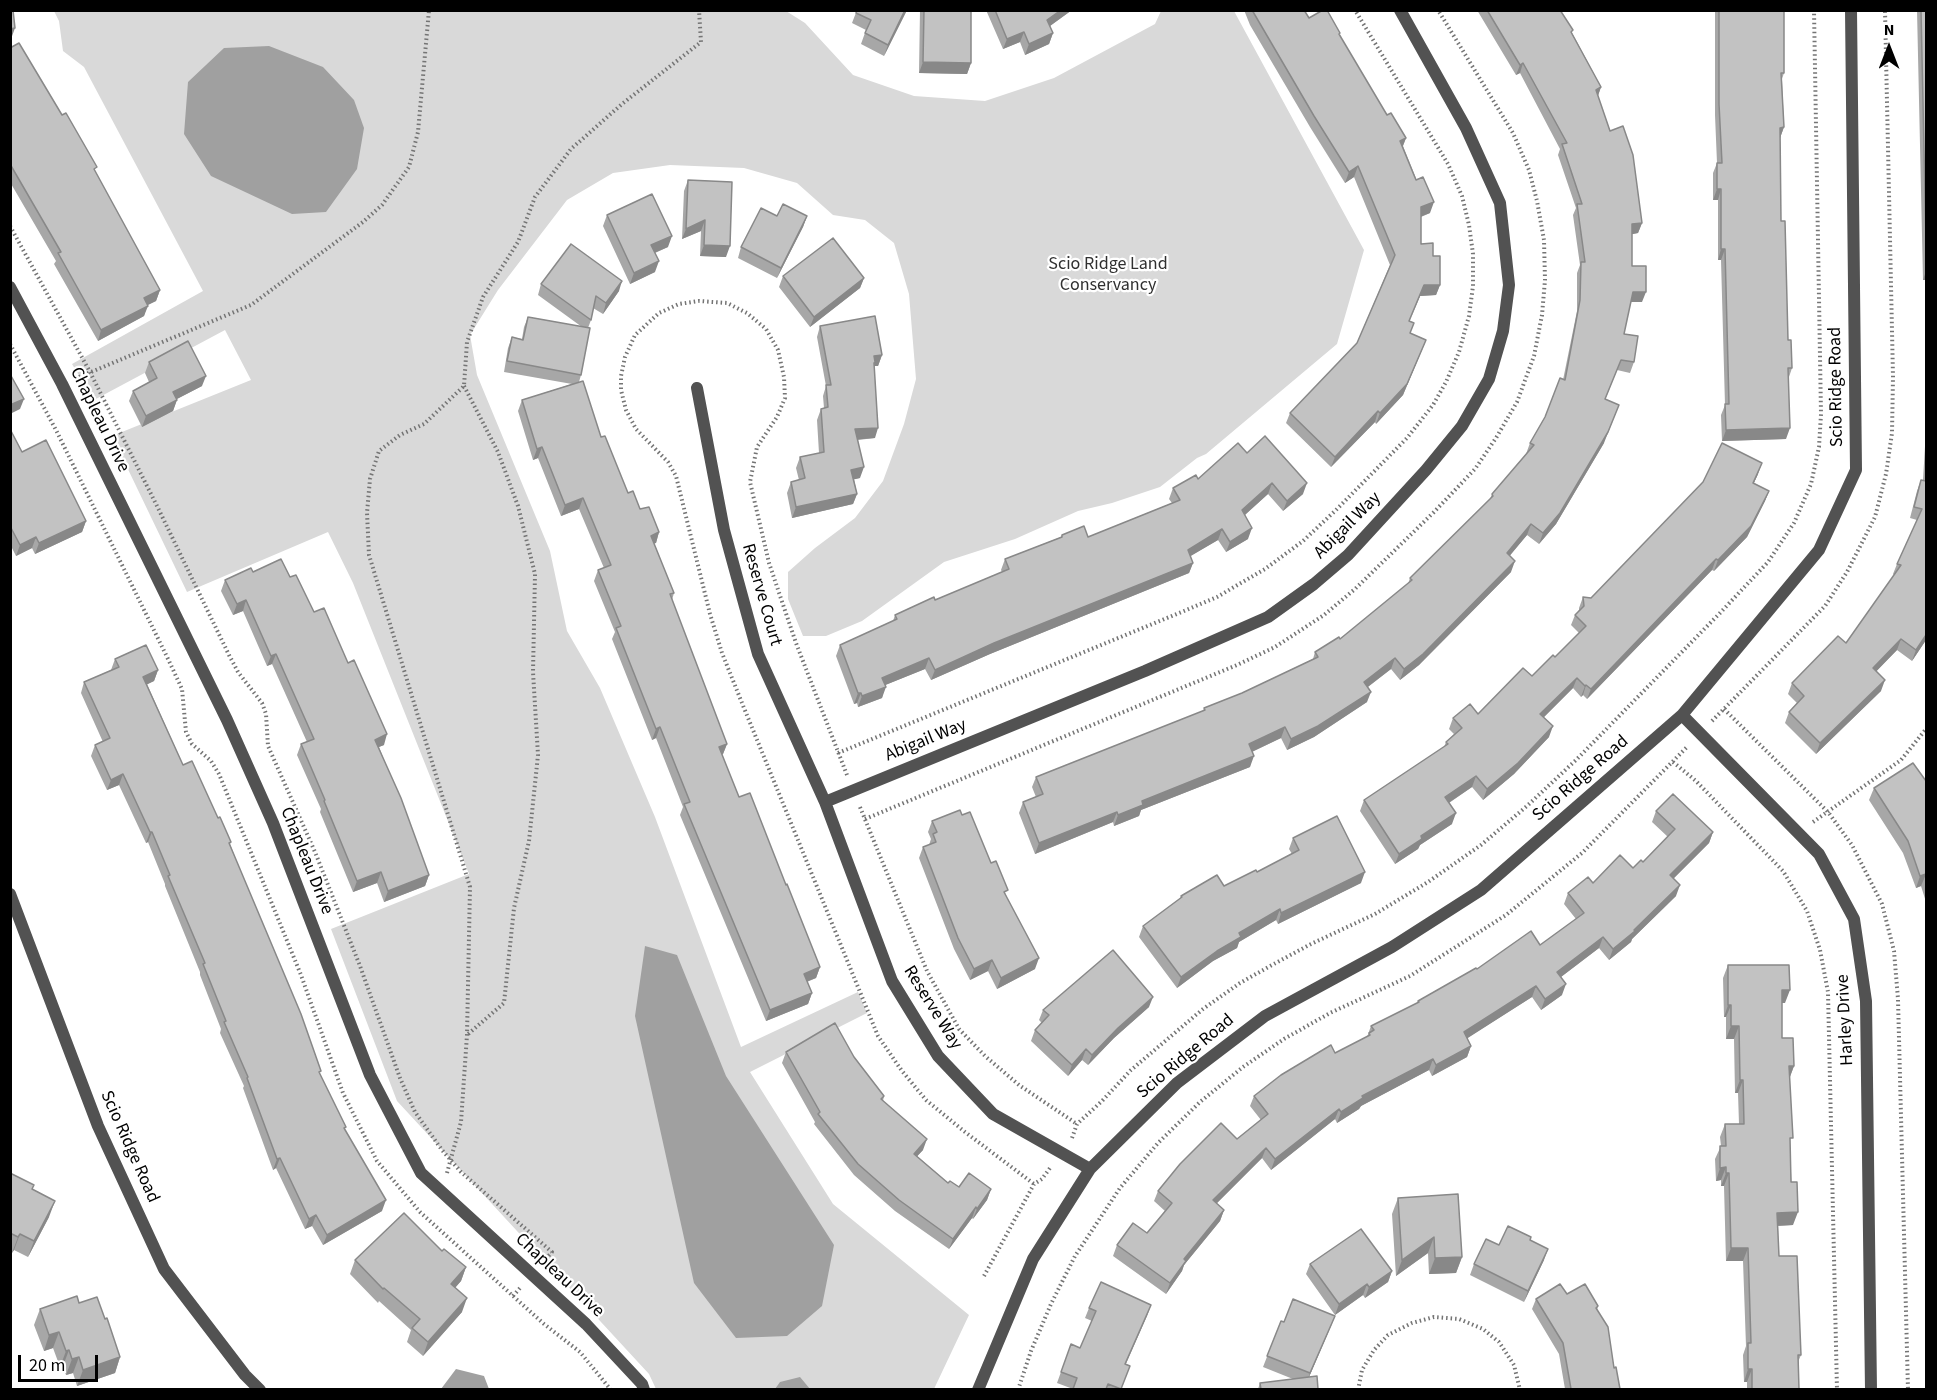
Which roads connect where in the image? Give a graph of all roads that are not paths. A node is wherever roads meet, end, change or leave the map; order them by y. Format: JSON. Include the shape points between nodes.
{"nodes":[{"id":1,"x":1400,"y":10,"type":"edge"},
{"id":2,"x":1851,"y":10,"type":"edge"},
{"id":3,"x":10,"y":286,"type":"edge"},
{"id":4,"x":697,"y":388,"type":"dead end"},
{"id":5,"x":1682,"y":715,"type":"junction"},
{"id":6,"x":825,"y":802,"type":"junction"},
{"id":7,"x":10,"y":894,"type":"edge"},
{"id":8,"x":1090,"y":1169,"type":"junction"},
{"id":9,"x":260,"y":1389,"type":"edge"},
{"id":10,"x":644,"y":1389,"type":"edge"},
{"id":11,"x":978,"y":1389,"type":"edge"},
{"id":12,"x":1871,"y":1389,"type":"edge"}],
"edges":[{"from":1,"to":6,"type":"street","name":"Abigail Way","via":[[1466,128],[1500,203],[1509,285],[1503,331],[1489,379],[1462,426],[1347,555],[1268,617]]},
{"from":2,"to":5,"type":"street","name":"Scio Ridge Road","via":[[1856,470],[1819,550]]},
{"from":3,"to":10,"type":"street","name":"Chapleau Drive","via":[[232,731],[273,824],[370,1075],[421,1173],[586,1324]]},
{"from":4,"to":6,"type":"street","name":"Reserve Court","via":[[724,530],[759,654]]},
{"from":5,"to":8,"type":"street","name":"Scio Ridge Road","via":[[1481,890],[1392,947],[1265,1016],[1177,1083]]},
{"from":5,"to":12,"type":"street","name":"Harley Drive","via":[[1819,854],[1854,919],[1866,1001]]},
{"from":6,"to":8,"type":"street","name":"Reserve Way","via":[[892,981],[938,1056],[993,1114]]},
{"from":7,"to":9,"type":"street","name":"Scio Ridge Road","via":[[98,1126],[164,1269]]},
{"from":8,"to":11,"type":"street","name":"Scio Ridge Road","via":[[1033,1259]]}]}
